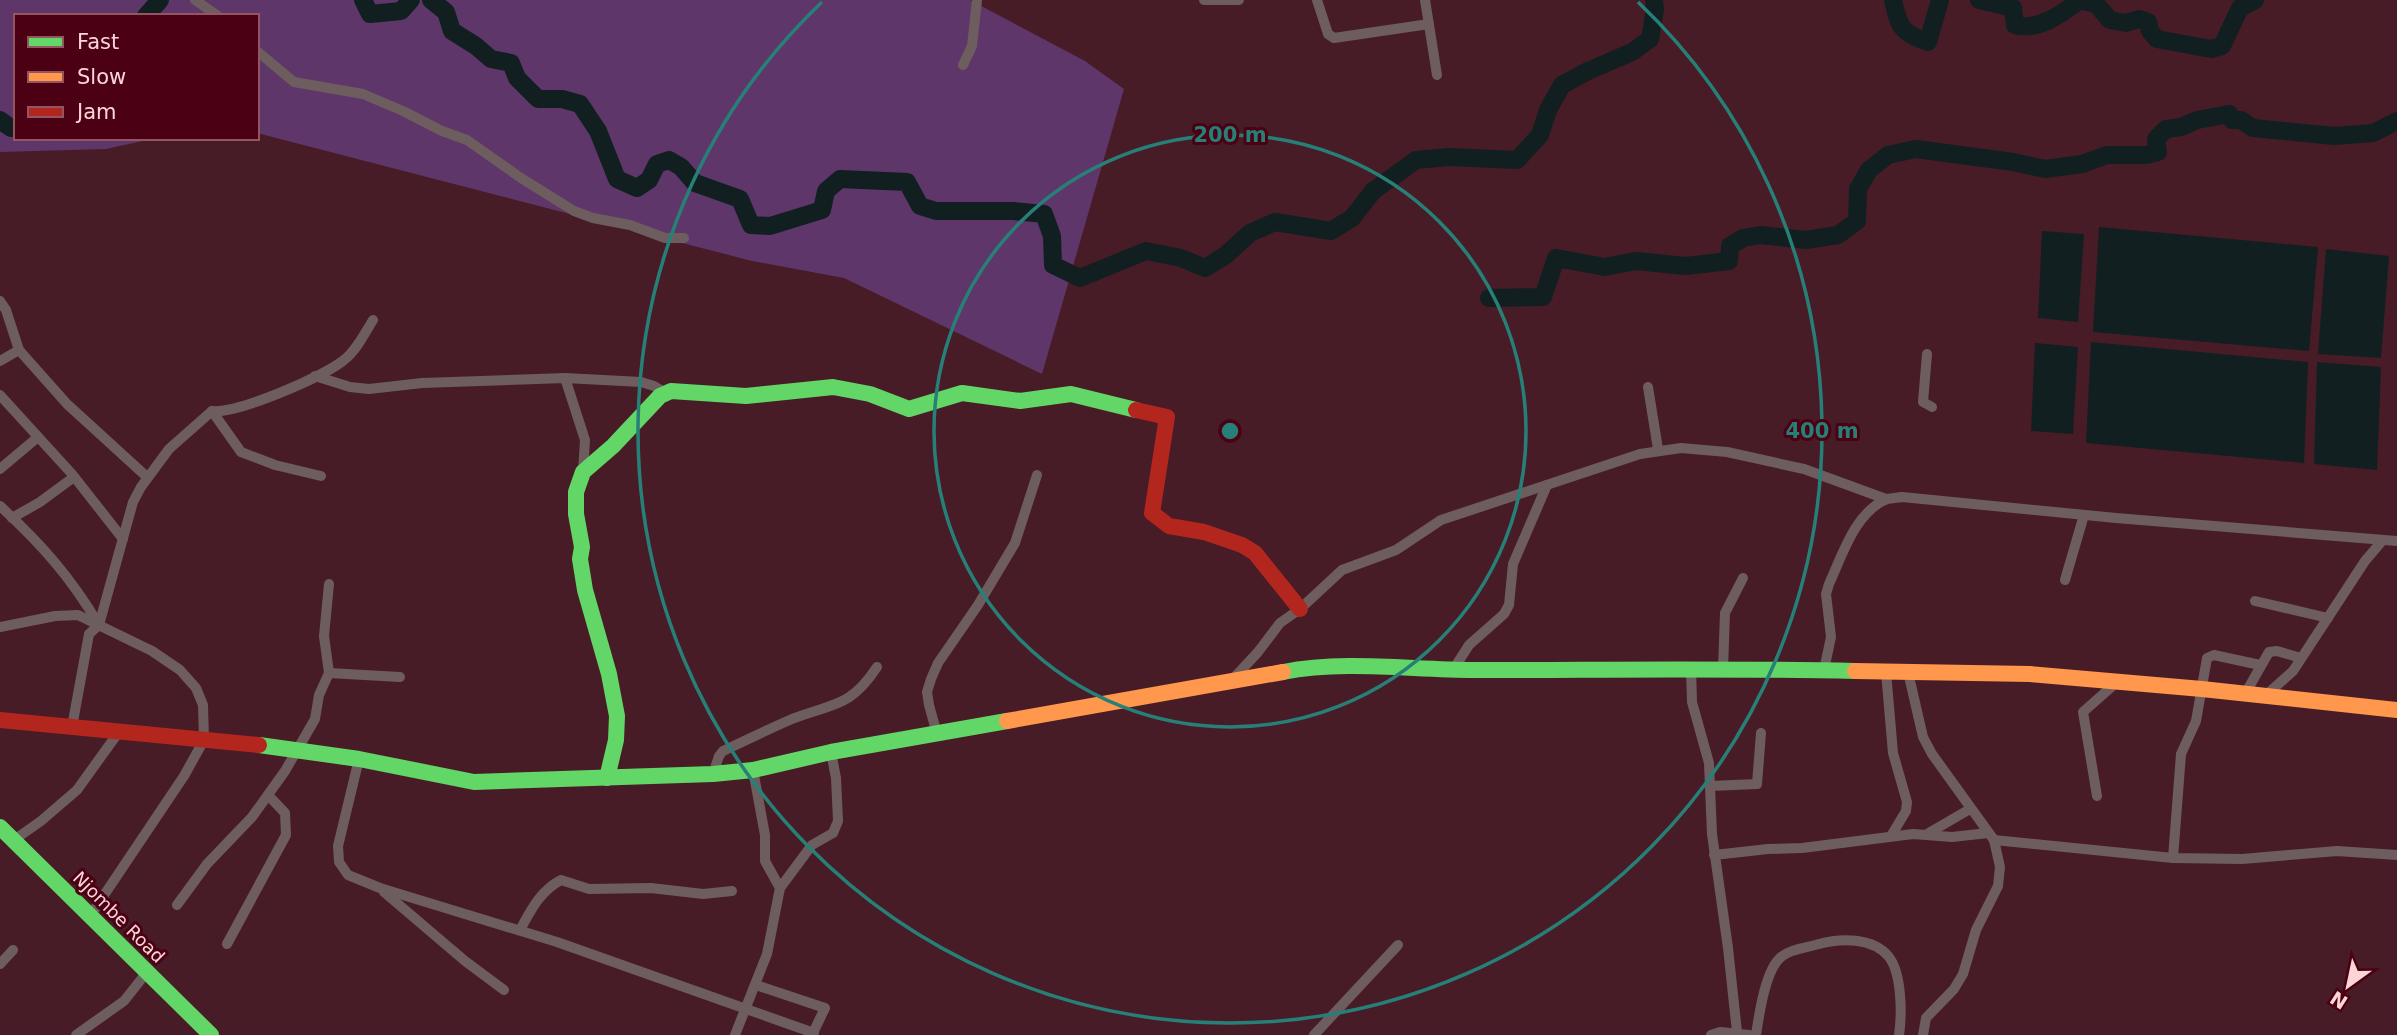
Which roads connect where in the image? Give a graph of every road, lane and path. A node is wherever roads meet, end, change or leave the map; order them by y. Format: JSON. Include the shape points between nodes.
{"nodes":[{"id":1,"x":195,"y":0,"type":"edge"},
{"id":2,"x":977,"y":0,"type":"edge"},
{"id":3,"x":1204,"y":0,"type":"edge"},
{"id":4,"x":1239,"y":0,"type":"edge"},
{"id":5,"x":1317,"y":0,"type":"edge"},
{"id":6,"x":1425,"y":0,"type":"edge"},
{"id":7,"x":215,"y":14,"type":"edge"},
{"id":8,"x":1429,"y":24,"type":"junction"},
{"id":9,"x":259,"y":53,"type":"edge"},
{"id":10,"x":963,"y":65,"type":"dead end"},
{"id":11,"x":1437,"y":75,"type":"dead end"},
{"id":12,"x":684,"y":238,"type":"dead end"},
{"id":13,"x":0,"y":301,"type":"edge"},
{"id":14,"x":373,"y":320,"type":"dead end"},
{"id":15,"x":19,"y":350,"type":"junction"},
{"id":16,"x":1927,"y":354,"type":"dead end"},
{"id":17,"x":0,"y":361,"type":"edge"},
{"id":18,"x":315,"y":376,"type":"junction"},
{"id":19,"x":565,"y":378,"type":"junction"},
{"id":20,"x":1648,"y":387,"type":"dead end"},
{"id":21,"x":666,"y":393,"type":"junction"},
{"id":22,"x":0,"y":395,"type":"edge"},
{"id":23,"x":1932,"y":407,"type":"dead end"},
{"id":24,"x":212,"y":411,"type":"junction"},
{"id":25,"x":38,"y":437,"type":"junction"},
{"id":26,"x":1658,"y":449,"type":"junction"},
{"id":27,"x":0,"y":470,"type":"edge"},
{"id":28,"x":583,"y":472,"type":"junction"},
{"id":29,"x":1037,"y":475,"type":"dead end"},
{"id":30,"x":321,"y":476,"type":"dead end"},
{"id":31,"x":74,"y":477,"type":"junction"},
{"id":32,"x":147,"y":477,"type":"junction"},
{"id":33,"x":1547,"y":485,"type":"junction"},
{"id":34,"x":1886,"y":499,"type":"junction"},
{"id":35,"x":0,"y":506,"type":"edge"},
{"id":36,"x":2084,"y":515,"type":"junction"},
{"id":37,"x":12,"y":517,"type":"junction"},
{"id":38,"x":123,"y":539,"type":"junction"},
{"id":39,"x":2382,"y":541,"type":"junction"},
{"id":40,"x":2397,"y":541,"type":"edge"},
{"id":41,"x":1743,"y":578,"type":"dead end"},
{"id":42,"x":2065,"y":580,"type":"dead end"},
{"id":43,"x":329,"y":584,"type":"dead end"},
{"id":44,"x":2255,"y":601,"type":"dead end"},
{"id":45,"x":1300,"y":609,"type":"junction"},
{"id":46,"x":2328,"y":618,"type":"junction"},
{"id":47,"x":99,"y":625,"type":"junction"},
{"id":48,"x":0,"y":627,"type":"edge"},
{"id":49,"x":2301,"y":658,"type":"junction"},
{"id":50,"x":2260,"y":665,"type":"junction"},
{"id":51,"x":877,"y":667,"type":"dead end"},
{"id":52,"x":1691,"y":669,"type":"junction"},
{"id":53,"x":1723,"y":669,"type":"junction"},
{"id":54,"x":1453,"y":670,"type":"junction"},
{"id":55,"x":1824,"y":670,"type":"junction"},
{"id":56,"x":1886,"y":671,"type":"junction"},
{"id":57,"x":1908,"y":672,"type":"junction"},
{"id":58,"x":329,"y":673,"type":"junction"},
{"id":59,"x":400,"y":677,"type":"dead end"},
{"id":60,"x":1231,"y":681,"type":"junction"},
{"id":61,"x":2117,"y":682,"type":"junction"},
{"id":62,"x":2202,"y":689,"type":"junction"},
{"id":63,"x":2245,"y":694,"type":"junction"},
{"id":64,"x":2265,"y":696,"type":"junction"},
{"id":65,"x":2397,"y":710,"type":"edge"},
{"id":66,"x":0,"y":720,"type":"edge"},
{"id":67,"x":72,"y":727,"type":"junction"},
{"id":68,"x":118,"y":733,"type":"junction"},
{"id":69,"x":1761,"y":733,"type":"dead end"},
{"id":70,"x":937,"y":734,"type":"junction"},
{"id":71,"x":204,"y":740,"type":"junction"},
{"id":72,"x":295,"y":750,"type":"junction"},
{"id":73,"x":831,"y":752,"type":"junction"},
{"id":74,"x":359,"y":759,"type":"junction"},
{"id":75,"x":753,"y":770,"type":"junction"},
{"id":76,"x":713,"y":775,"type":"junction"},
{"id":77,"x":607,"y":778,"type":"junction"},
{"id":78,"x":1710,"y":786,"type":"junction"},
{"id":79,"x":268,"y":795,"type":"junction"},
{"id":80,"x":2097,"y":796,"type":"dead end"},
{"id":81,"x":1970,"y":808,"type":"junction"},
{"id":82,"x":0,"y":827,"type":"edge"},
{"id":83,"x":1927,"y":834,"type":"junction"},
{"id":84,"x":1891,"y":836,"type":"junction"},
{"id":85,"x":1991,"y":837,"type":"junction"},
{"id":86,"x":14,"y":839,"type":"junction"},
{"id":87,"x":1714,"y":855,"type":"junction"},
{"id":88,"x":2397,"y":855,"type":"edge"},
{"id":89,"x":2173,"y":858,"type":"junction"},
{"id":90,"x":380,"y":888,"type":"junction"},
{"id":91,"x":780,"y":888,"type":"junction"},
{"id":92,"x":732,"y":891,"type":"dead end"},
{"id":93,"x":177,"y":905,"type":"dead end"},
{"id":94,"x":90,"y":916,"type":"junction"},
{"id":95,"x":520,"y":930,"type":"junction"},
{"id":96,"x":227,"y":944,"type":"dead end"},
{"id":97,"x":1398,"y":945,"type":"dead end"},
{"id":98,"x":13,"y":950,"type":"dead end"},
{"id":99,"x":0,"y":964,"type":"edge"},
{"id":100,"x":147,"y":972,"type":"junction"},
{"id":101,"x":756,"y":985,"type":"junction"},
{"id":102,"x":504,"y":990,"type":"dead end"},
{"id":103,"x":747,"y":1008,"type":"junction"},
{"id":104,"x":1737,"y":1032,"type":"junction"},
{"id":105,"x":813,"y":1034,"type":"edge"},
{"id":106,"x":76,"y":1035,"type":"edge"},
{"id":107,"x":211,"y":1035,"type":"edge"},
{"id":108,"x":735,"y":1035,"type":"edge"},
{"id":109,"x":1314,"y":1035,"type":"edge"},
{"id":110,"x":1712,"y":1035,"type":"edge"},
{"id":111,"x":1749,"y":1035,"type":"edge"},
{"id":112,"x":1756,"y":1035,"type":"edge"},
{"id":113,"x":1899,"y":1035,"type":"edge"},
{"id":114,"x":1923,"y":1035,"type":"edge"}],
"edges":[{"from":1,"to":7,"type":"street"},
{"from":2,"to":10,"type":"street","via":[[972,46]]},
{"from":3,"to":4,"type":"street"},
{"from":5,"to":8,"type":"street","via":[[1328,34],[1334,38]]},
{"from":6,"to":8,"type":"street"},
{"from":8,"to":11,"type":"street"},
{"from":9,"to":12,"type":"street","via":[[294,82],[363,94],[467,140],[574,211],[665,238]]},
{"from":13,"to":15,"type":"street"},
{"from":14,"to":18,"type":"street","via":[[344,361]]},
{"from":15,"to":17,"type":"street"},
{"from":15,"to":32,"type":"street","via":[[67,404]]},
{"from":16,"to":23,"type":"street","via":[[1929,379],[1923,402]]},
{"from":18,"to":19,"type":"street","via":[[369,389]]},
{"from":18,"to":24,"type":"street","via":[[255,403]]},
{"from":19,"to":21,"type":"street","via":[[641,382]]},
{"from":19,"to":28,"type":"street","via":[[585,440]]},
{"from":20,"to":26,"type":"street"},
{"from":21,"to":28,"type":"main road"},
{"from":21,"to":45,"type":"main road","via":[[746,396],[846,388],[909,408],[962,393],[1020,401],[1070,394],[1167,417],[1152,513],[1169,526],[1204,531],[1255,553]]},
{"from":22,"to":25,"type":"street"},
{"from":24,"to":30,"type":"street","via":[[241,452]]},
{"from":24,"to":32,"type":"street","via":[[169,449]]},
{"from":25,"to":27,"type":"street"},
{"from":25,"to":31,"type":"street"},
{"from":26,"to":33,"type":"street"},
{"from":26,"to":34,"type":"street","via":[[1727,452],[1804,469]]},
{"from":28,"to":77,"type":"main road","via":[[576,492],[580,559],[617,716]]},
{"from":29,"to":70,"type":"street","via":[[1015,543],[931,679],[927,692]]},
{"from":31,"to":37,"type":"street"},
{"from":31,"to":38,"type":"street"},
{"from":32,"to":38,"type":"street","via":[[133,502]]},
{"from":33,"to":45,"type":"street","via":[[1441,520],[1396,550],[1342,570]]},
{"from":33,"to":54,"type":"street","via":[[1513,564],[1509,605],[1469,645]]},
{"from":34,"to":36,"type":"street"},
{"from":34,"to":55,"type":"street","via":[[1857,527],[1829,584],[1831,637]]},
{"from":35,"to":37,"type":"street"},
{"from":36,"to":39,"type":"street"},
{"from":36,"to":42,"type":"street"},
{"from":37,"to":47,"type":"street","via":[[79,591]]},
{"from":38,"to":47,"type":"street"},
{"from":39,"to":40,"type":"street"},
{"from":39,"to":46,"type":"street"},
{"from":41,"to":53,"type":"street","via":[[1725,613]]},
{"from":43,"to":58,"type":"street","via":[[324,636]]},
{"from":44,"to":46,"type":"street"},
{"from":45,"to":60,"type":"street","via":[[1280,623]]},
{"from":46,"to":49,"type":"street"},
{"from":47,"to":48,"type":"street","via":[[78,615]]},
{"from":47,"to":67,"type":"street","via":[[89,635]]},
{"from":47,"to":71,"type":"street","via":[[180,670],[203,705]]},
{"from":49,"to":50,"type":"street","via":[[2272,651]]},
{"from":49,"to":64,"type":"street","via":[[2288,677]]},
{"from":50,"to":62,"type":"street","via":[[2210,655]]},
{"from":50,"to":63,"type":"street"},
{"from":51,"to":76,"type":"street","via":[[864,687],[832,708],[790,720],[723,751]]},
{"from":52,"to":53,"type":"main road"},
{"from":52,"to":54,"type":"main road"},
{"from":52,"to":78,"type":"street","via":[[1692,702],[1706,746]]},
{"from":53,"to":55,"type":"main road"},
{"from":54,"to":60,"type":"main road","via":[[1303,668]]},
{"from":55,"to":56,"type":"main road"},
{"from":56,"to":57,"type":"main road"},
{"from":56,"to":84,"type":"street","via":[[1893,752],[1906,802],[1906,811]]},
{"from":57,"to":61,"type":"main road","via":[[2030,674]]},
{"from":57,"to":81,"type":"street","via":[[1923,737]]},
{"from":58,"to":59,"type":"street"},
{"from":58,"to":72,"type":"street","via":[[315,719]]},
{"from":60,"to":70,"type":"main road"},
{"from":61,"to":62,"type":"main road"},
{"from":61,"to":80,"type":"street","via":[[2082,712]]},
{"from":62,"to":63,"type":"main road"},
{"from":62,"to":89,"type":"street","via":[[2196,721],[2181,754]]},
{"from":63,"to":64,"type":"main road"},
{"from":64,"to":65,"type":"main road"},
{"from":66,"to":67,"type":"main road"},
{"from":67,"to":68,"type":"main road"},
{"from":68,"to":71,"type":"main road"},
{"from":68,"to":86,"type":"street","via":[[77,790]]},
{"from":69,"to":78,"type":"street","via":[[1757,784]]},
{"from":70,"to":73,"type":"main road"},
{"from":71,"to":72,"type":"main road"},
{"from":71,"to":94,"type":"street"},
{"from":72,"to":74,"type":"main road"},
{"from":72,"to":79,"type":"street"},
{"from":73,"to":75,"type":"main road"},
{"from":73,"to":91,"type":"street","via":[[838,821],[833,833],[813,845]]},
{"from":74,"to":77,"type":"main road","via":[[474,782]]},
{"from":74,"to":90,"type":"street","via":[[337,855],[348,875]]},
{"from":75,"to":76,"type":"main road"},
{"from":75,"to":91,"type":"street","via":[[765,861]]},
{"from":76,"to":77,"type":"main road"},
{"from":78,"to":87,"type":"street"},
{"from":79,"to":93,"type":"street"},
{"from":79,"to":96,"type":"street","via":[[285,813],[286,835]]},
{"from":81,"to":83,"type":"street"},
{"from":81,"to":85,"type":"street"},
{"from":82,"to":86,"type":"main road","name":"Njombe Road"},
{"from":83,"to":84,"type":"street"},
{"from":83,"to":85,"type":"street"},
{"from":84,"to":87,"type":"street"},
{"from":85,"to":89,"type":"street"},
{"from":85,"to":114,"type":"street","via":[[2000,867],[1998,886],[1976,930],[1963,974],[1926,1018]]},
{"from":86,"to":94,"type":"main road","name":"Njombe Road"},
{"from":87,"to":104,"type":"street"},
{"from":88,"to":89,"type":"street","via":[[2337,850],[2242,859]]},
{"from":90,"to":95,"type":"street"},
{"from":90,"to":102,"type":"street"},
{"from":91,"to":101,"type":"street"},
{"from":92,"to":95,"type":"street","via":[[589,889],[561,880],[538,899]]},
{"from":94,"to":100,"type":"main road","name":"Njombe Road"},
{"from":95,"to":103,"type":"street"},
{"from":97,"to":109,"type":"street"},
{"from":98,"to":99,"type":"street"},
{"from":100,"to":106,"type":"street","via":[[124,1002]]},
{"from":100,"to":107,"type":"main road","name":"Njombe Road"},
{"from":101,"to":103,"type":"street"},
{"from":101,"to":105,"type":"street","via":[[825,1008]]},
{"from":103,"to":105,"type":"street"},
{"from":103,"to":108,"type":"street"},
{"from":104,"to":110,"type":"street"},
{"from":104,"to":111,"type":"street"},
{"from":112,"to":113,"type":"street","via":[[1759,1012],[1778,959],[1835,939],[1866,943],[1889,957],[1900,996]]}]}
